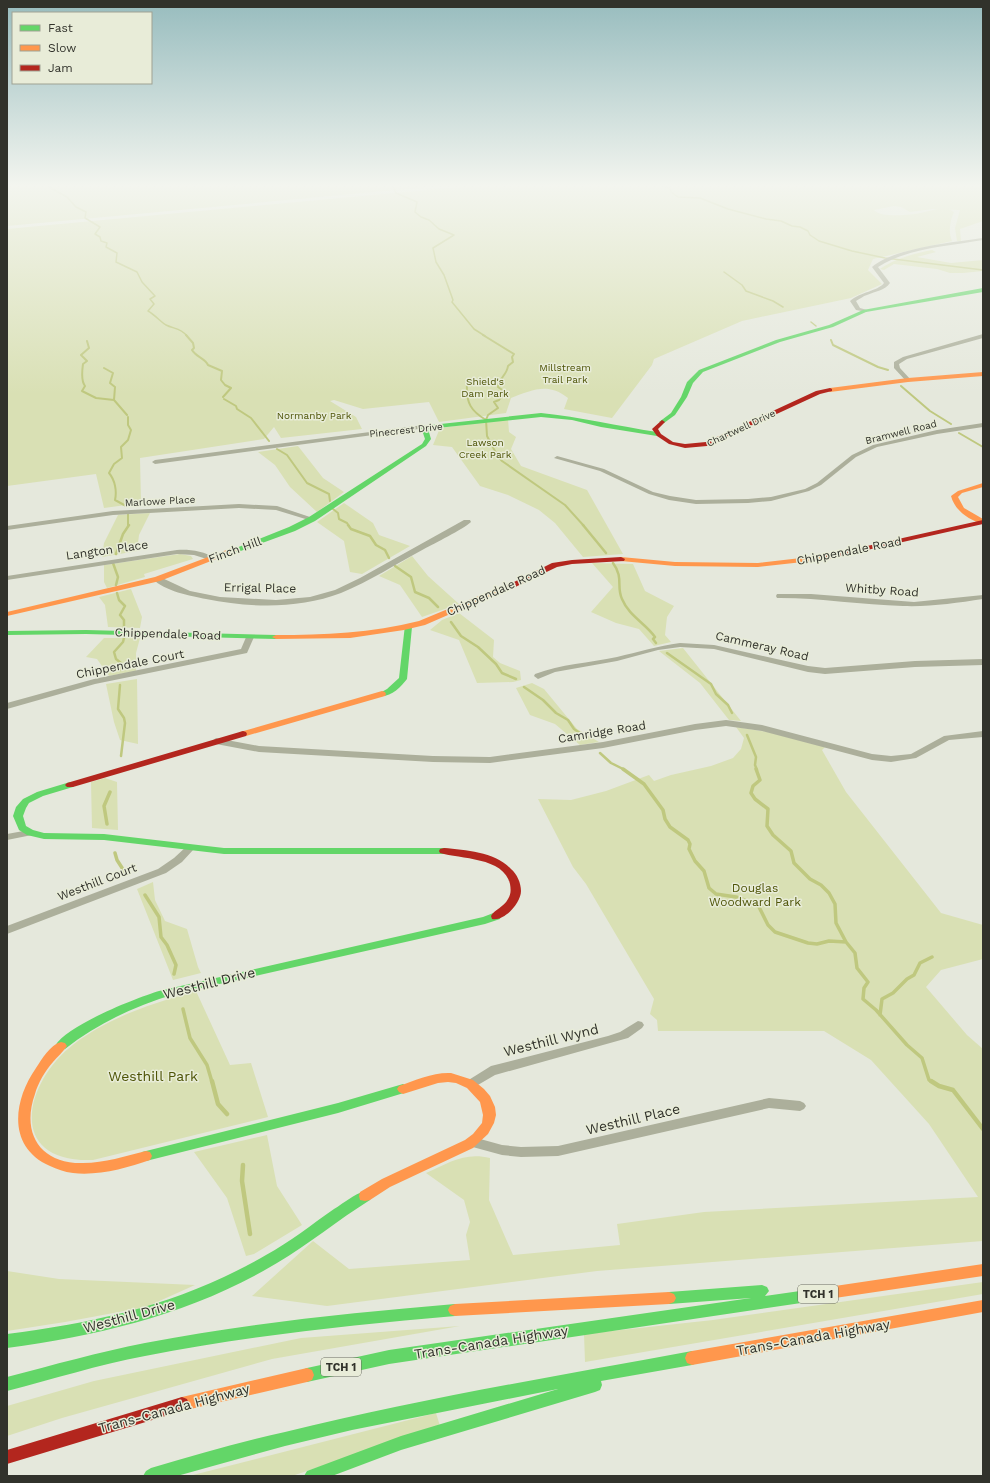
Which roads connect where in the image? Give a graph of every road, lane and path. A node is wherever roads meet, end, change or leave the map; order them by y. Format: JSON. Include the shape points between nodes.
{"nodes":[{"id":1,"x":899,"y":256,"type":"edge"},
{"id":2,"x":983,"y":290,"type":"edge"},
{"id":3,"x":865,"y":311,"type":"junction"},
{"id":4,"x":983,"y":336,"type":"edge"},
{"id":5,"x":983,"y":374,"type":"edge"},
{"id":6,"x":908,"y":380,"type":"junction"},
{"id":7,"x":983,"y":426,"type":"edge"},
{"id":8,"x":424,"y":428,"type":"junction"},
{"id":9,"x":657,"y":434,"type":"junction"},
{"id":10,"x":557,"y":458,"type":"dead end"},
{"id":11,"x":155,"y":462,"type":"dead end"},
{"id":12,"x":983,"y":485,"type":"edge"},
{"id":13,"x":312,"y":519,"type":"junction"},
{"id":14,"x":467,"y":522,"type":"dead end"},
{"id":15,"x":983,"y":522,"type":"edge"},
{"id":16,"x":7,"y":528,"type":"edge"},
{"id":17,"x":210,"y":558,"type":"junction"},
{"id":18,"x":7,"y":578,"type":"edge"},
{"id":19,"x":157,"y":579,"type":"junction"},
{"id":20,"x":780,"y":596,"type":"dead end"},
{"id":21,"x":983,"y":597,"type":"edge"},
{"id":22,"x":7,"y":614,"type":"edge"},
{"id":23,"x":408,"y":627,"type":"junction"},
{"id":24,"x":7,"y":634,"type":"edge"},
{"id":25,"x":250,"y":637,"type":"junction"},
{"id":26,"x":983,"y":662,"type":"edge"},
{"id":27,"x":538,"y":676,"type":"dead end"},
{"id":28,"x":7,"y":706,"type":"edge"},
{"id":29,"x":983,"y":734,"type":"edge"},
{"id":30,"x":216,"y":741,"type":"junction"},
{"id":31,"x":29,"y":833,"type":"junction"},
{"id":32,"x":7,"y":837,"type":"edge"},
{"id":33,"x":190,"y":848,"type":"junction"},
{"id":34,"x":7,"y":930,"type":"edge"},
{"id":35,"x":638,"y":1025,"type":"dead end"},
{"id":36,"x":471,"y":1084,"type":"junction"},
{"id":37,"x":800,"y":1106,"type":"dead end"},
{"id":38,"x":472,"y":1142,"type":"junction"},
{"id":39,"x":983,"y":1270,"type":"edge"},
{"id":40,"x":954,"y":1274,"type":"junction"},
{"id":41,"x":795,"y":1288,"type":"dead end"},
{"id":42,"x":771,"y":1290,"type":"dead end"},
{"id":43,"x":983,"y":1306,"type":"edge"},
{"id":44,"x":959,"y":1320,"type":"dead end"},
{"id":45,"x":840,"y":1332,"type":"junction"},
{"id":46,"x":7,"y":1341,"type":"edge"},
{"id":47,"x":658,"y":1364,"type":"junction"},
{"id":48,"x":7,"y":1384,"type":"edge"},
{"id":49,"x":7,"y":1456,"type":"edge"},
{"id":50,"x":151,"y":1476,"type":"edge"},
{"id":51,"x":312,"y":1476,"type":"edge"}],
"edges":[{"from":1,"to":3,"type":"street","via":[[874,267],[887,283],[883,288],[852,301],[858,309]]},
{"from":2,"to":3,"type":"main road"},
{"from":3,"to":9,"type":"main road","via":[[831,326],[778,340],[701,371],[690,382],[673,414],[658,425],[655,430]]},
{"from":4,"to":6,"type":"street","via":[[905,358],[896,363],[896,368]]},
{"from":5,"to":6,"type":"main road","name":"Chartwell Drive"},
{"from":6,"to":9,"type":"main road","name":"Chartwell Drive","via":[[818,392],[696,447],[672,443]]},
{"from":7,"to":10,"type":"street","name":"Bramwell Road","via":[[937,432],[875,446],[854,456],[819,484],[807,490],[771,499],[722,503],[669,498],[602,470]]},
{"from":8,"to":9,"type":"main road","name":"Pinecrest Drive","via":[[541,415],[572,418]]},
{"from":8,"to":11,"type":"street","name":"Pinecrest Drive","via":[[295,442]]},
{"from":8,"to":13,"type":"main road","name":"Finch Hill","via":[[428,439],[424,445]]},
{"from":12,"to":15,"type":"main road","via":[[960,492],[954,496],[954,502]]},
{"from":13,"to":16,"type":"street","name":"Marlowe Place","via":[[277,508],[239,506],[113,513]]},
{"from":13,"to":17,"type":"main road","name":"Finch Hill","via":[[292,529]]},
{"from":14,"to":19,"type":"street","name":"Errigal Place","via":[[349,588],[308,600],[223,600],[173,588]]},
{"from":15,"to":23,"type":"main road","name":"Chippendale Road","via":[[833,556],[758,565],[675,564],[594,559],[555,565],[493,594]]},
{"from":17,"to":18,"type":"street","name":"Langton Place","via":[[177,552]]},
{"from":17,"to":19,"type":"main road","name":"Finch Hill"},
{"from":19,"to":22,"type":"main road","name":"Finch Hill"},
{"from":20,"to":21,"type":"street","name":"Whitby Road","via":[[798,595],[903,604]]},
{"from":23,"to":25,"type":"main road","name":"Chippendale Road","via":[[332,636]]},
{"from":23,"to":30,"type":"main road","via":[[403,679],[390,691]]},
{"from":24,"to":25,"type":"main road","name":"Chippendale Road","via":[[86,632]]},
{"from":25,"to":28,"type":"street","name":"Chippendale Court","via":[[244,651],[234,654],[94,682]]},
{"from":26,"to":27,"type":"street","name":"Cammeray Road","via":[[825,671],[796,667],[714,647],[680,645],[553,670]]},
{"from":29,"to":30,"type":"street","name":"Camridge Road","via":[[947,738],[913,756],[891,759],[872,757],[762,728],[726,723],[603,745],[490,760],[259,749]]},
{"from":30,"to":31,"type":"main road","via":[[32,797],[19,811],[18,821]]},
{"from":31,"to":32,"type":"street"},
{"from":31,"to":33,"type":"main road","name":"Westhill Drive","via":[[43,836],[120,838]]},
{"from":33,"to":34,"type":"street","name":"Westhill Court","via":[[162,871]]},
{"from":33,"to":36,"type":"main road","name":"Westhill Drive","via":[[241,852],[402,850],[461,854],[499,864],[512,877],[516,892],[512,903],[493,917],[174,990],[133,1004],[93,1023],[58,1047],[43,1064],[28,1088],[21,1126],[28,1145],[38,1156],[59,1167],[91,1169],[338,1108],[437,1080],[456,1078]]},
{"from":35,"to":36,"type":"street","name":"Westhill Wynd","via":[[624,1035],[609,1040],[491,1070]]},
{"from":36,"to":38,"type":"main road","name":"Westhill Drive","via":[[486,1097],[490,1110],[486,1130]]},
{"from":37,"to":38,"type":"street","name":"Westhill Place","via":[[769,1104],[558,1151],[521,1152]]},
{"from":38,"to":46,"type":"main road","name":"Westhill Drive","via":[[386,1183],[283,1251],[222,1285],[166,1309],[97,1327]]},
{"from":39,"to":40,"type":"main road","name":"Trans-Canada Highway","number":"TCH 1"},
{"from":40,"to":41,"type":"main road"},
{"from":40,"to":49,"type":"main road","name":"Trans-Canada Highway","number":"TCH 1","via":[[374,1360],[166,1408]]},
{"from":42,"to":48,"type":"main road","via":[[616,1302],[456,1310],[273,1329],[153,1348],[100,1359]]},
{"from":43,"to":45,"type":"main road","name":"Trans-Canada Highway"},
{"from":44,"to":45,"type":"main road"},
{"from":45,"to":47,"type":"main road","name":"Trans-Canada Highway"},
{"from":47,"to":50,"type":"main road","name":"Trans-Canada Highway","via":[[456,1400],[341,1424],[226,1453]]},
{"from":47,"to":51,"type":"main road","via":[[401,1443]]}]}
